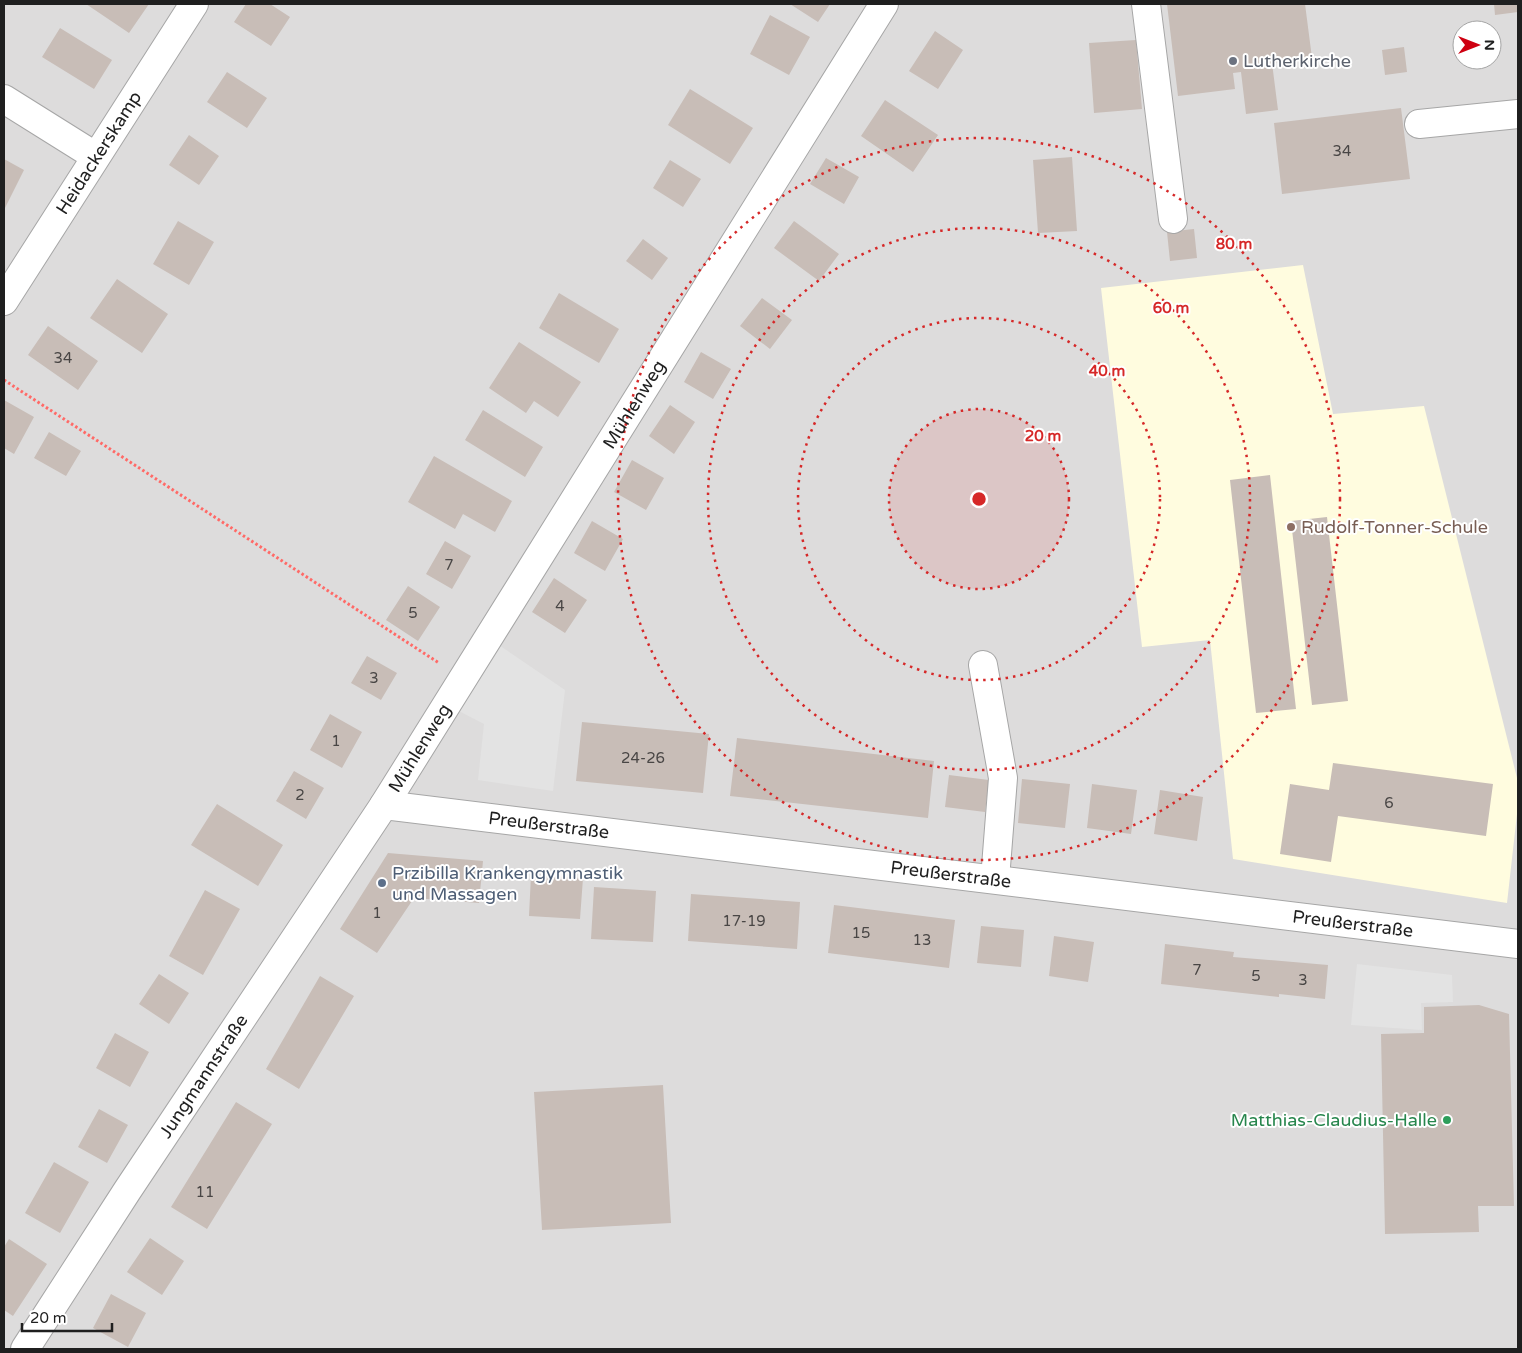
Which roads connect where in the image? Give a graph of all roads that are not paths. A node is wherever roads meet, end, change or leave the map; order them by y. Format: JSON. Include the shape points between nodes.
{"nodes":[{"id":1,"x":194,"y":4,"type":"edge"},
{"id":2,"x":884,"y":4,"type":"edge"},
{"id":3,"x":1146,"y":4,"type":"edge"},
{"id":4,"x":4,"y":99,"type":"edge"},
{"id":5,"x":1518,"y":114,"type":"edge"},
{"id":6,"x":1419,"y":124,"type":"dead end"},
{"id":7,"x":95,"y":156,"type":"junction"},
{"id":8,"x":1173,"y":219,"type":"dead end"},
{"id":9,"x":4,"y":301,"type":"edge"},
{"id":10,"x":983,"y":665,"type":"dead end"},
{"id":11,"x":384,"y":805,"type":"junction"},
{"id":12,"x":995,"y":878,"type":"junction"},
{"id":13,"x":1518,"y":944,"type":"edge"},
{"id":14,"x":25,"y":1349,"type":"edge"}],
"edges":[{"from":1,"to":7,"type":"street","name":"Heidackerskamp"},
{"from":2,"to":11,"type":"street","name":"Mühlenweg"},
{"from":3,"to":8,"type":"street"},
{"from":4,"to":7,"type":"street"},
{"from":5,"to":6,"type":"street"},
{"from":7,"to":9,"type":"street","name":"Heidackerskamp"},
{"from":10,"to":12,"type":"street","via":[[1003,778]]},
{"from":11,"to":12,"type":"street","name":"Preußerstraße"},
{"from":11,"to":14,"type":"street","name":"Jungmannstraße"},
{"from":12,"to":13,"type":"street","name":"Preußerstraße"}]}
